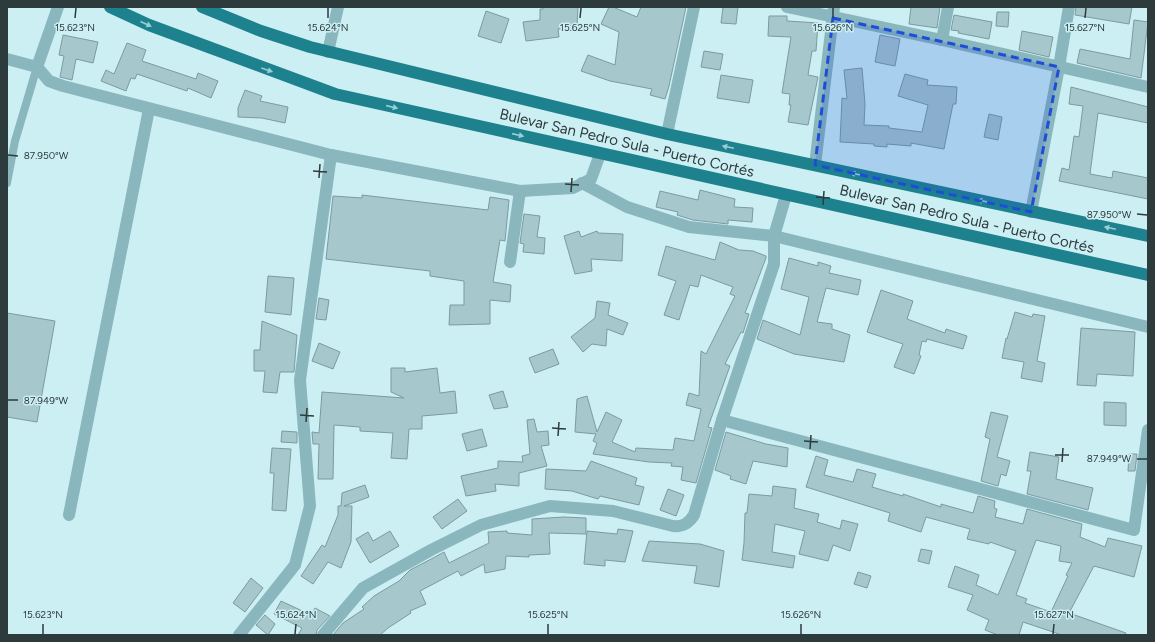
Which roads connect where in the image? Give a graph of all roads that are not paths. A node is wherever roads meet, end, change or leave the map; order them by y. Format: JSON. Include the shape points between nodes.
{"nodes":[{"id":1,"x":58,"y":7,"type":"edge"},
{"id":2,"x":110,"y":7,"type":"edge"},
{"id":3,"x":202,"y":7,"type":"edge"},
{"id":4,"x":338,"y":7,"type":"edge"},
{"id":5,"x":694,"y":7,"type":"edge"},
{"id":6,"x":787,"y":7,"type":"edge"},
{"id":7,"x":948,"y":7,"type":"edge"},
{"id":8,"x":1069,"y":7,"type":"edge"},
{"id":9,"x":833,"y":12,"type":"edge"},
{"id":10,"x":942,"y":40,"type":"junction"},
{"id":11,"x":328,"y":52,"type":"junction"},
{"id":12,"x":7,"y":59,"type":"edge"},
{"id":13,"x":37,"y":67,"type":"junction"},
{"id":14,"x":1059,"y":67,"type":"junction"},
{"id":15,"x":1148,"y":87,"type":"edge"},
{"id":16,"x":149,"y":109,"type":"junction"},
{"id":17,"x":667,"y":134,"type":"junction"},
{"id":18,"x":600,"y":154,"type":"junction"},
{"id":19,"x":331,"y":155,"type":"junction"},
{"id":20,"x":815,"y":165,"type":"junction"},
{"id":21,"x":7,"y":183,"type":"edge"},
{"id":22,"x":582,"y":183,"type":"junction"},
{"id":23,"x":520,"y":191,"type":"junction"},
{"id":24,"x":786,"y":194,"type":"junction"},
{"id":25,"x":1031,"y":212,"type":"junction"},
{"id":26,"x":774,"y":236,"type":"junction"},
{"id":27,"x":1148,"y":236,"type":"edge"},
{"id":28,"x":510,"y":262,"type":"dead end"},
{"id":29,"x":1148,"y":276,"type":"edge"},
{"id":30,"x":1148,"y":327,"type":"edge"},
{"id":31,"x":722,"y":420,"type":"junction"},
{"id":32,"x":1148,"y":430,"type":"edge"},
{"id":33,"x":69,"y":515,"type":"dead end"},
{"id":34,"x":239,"y":635,"type":"edge"},
{"id":35,"x":324,"y":635,"type":"edge"}],
"edges":[{"from":1,"to":13,"type":"street"},
{"from":2,"to":18,"type":"highway","name":"Bulevar San Pedro Sula - Puerto Cortés","one_way":true,"via":[[150,25],[335,94]]},
{"from":3,"to":11,"type":"highway","name":"Bulevar San Pedro Sula - Puerto Cortés","via":[[261,32]]},
{"from":4,"to":11,"type":"street"},
{"from":5,"to":17,"type":"street"},
{"from":6,"to":9,"type":"street"},
{"from":7,"to":10,"type":"street"},
{"from":8,"to":14,"type":"street"},
{"from":9,"to":10,"type":"street"},
{"from":9,"to":20,"type":"street"},
{"from":10,"to":14,"type":"street"},
{"from":11,"to":17,"type":"highway","name":"Bulevar San Pedro Sula - Puerto Cortés"},
{"from":12,"to":13,"type":"street"},
{"from":13,"to":16,"type":"street","via":[[49,81]]},
{"from":13,"to":21,"type":"lane","via":[[15,141]]},
{"from":14,"to":15,"type":"street"},
{"from":14,"to":25,"type":"street"},
{"from":16,"to":19,"type":"street"},
{"from":16,"to":33,"type":"street"},
{"from":20,"to":17,"type":"highway","name":"Bulevar San Pedro Sula - Puerto Cortés","one_way":true},
{"from":18,"to":22,"type":"street","via":[[590,179]]},
{"from":18,"to":24,"type":"highway","name":"Bulevar San Pedro Sula - Puerto Cortés"},
{"from":19,"to":23,"type":"street"},
{"from":19,"to":34,"type":"street","via":[[300,380],[310,506],[295,565]]},
{"from":25,"to":20,"type":"highway","name":"Bulevar San Pedro Sula - Puerto Cortés","one_way":true},
{"from":22,"to":23,"type":"street","via":[[573,188]]},
{"from":22,"to":26,"type":"street","via":[[627,206],[689,227]]},
{"from":23,"to":28,"type":"street"},
{"from":24,"to":26,"type":"street"},
{"from":24,"to":29,"type":"highway","name":"Bulevar San Pedro Sula - Puerto Cortés"},
{"from":27,"to":25,"type":"highway","name":"Bulevar San Pedro Sula - Puerto Cortés","one_way":true},
{"from":26,"to":30,"type":"street"},
{"from":26,"to":31,"type":"street","via":[[774,264]]},
{"from":31,"to":32,"type":"street","via":[[1134,530]]},
{"from":31,"to":35,"type":"street","via":[[694,514],[686,524],[673,526],[613,511],[550,506],[481,525],[363,588]]}]}
